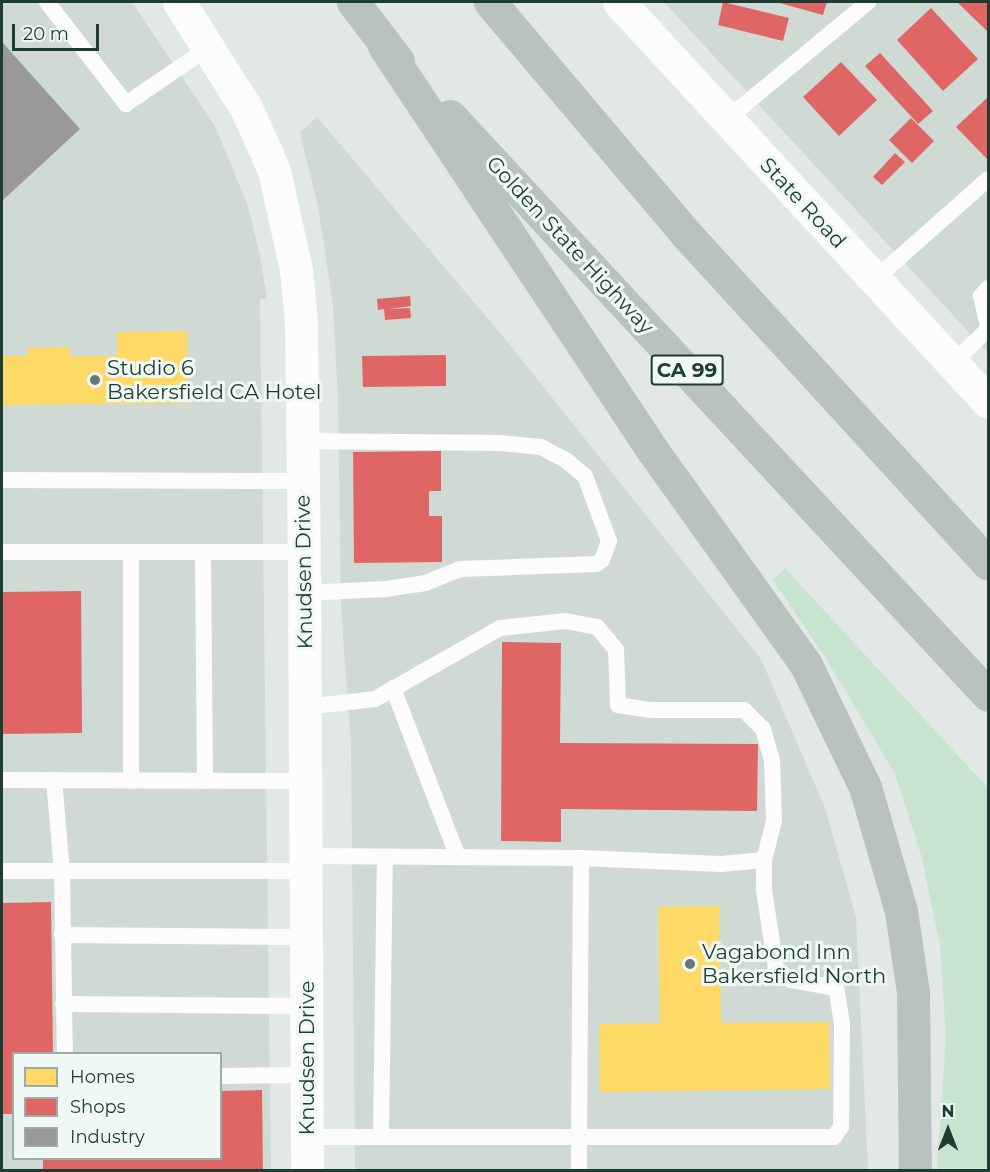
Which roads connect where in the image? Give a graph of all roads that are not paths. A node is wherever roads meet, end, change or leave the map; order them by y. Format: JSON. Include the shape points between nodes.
{"nodes":[{"id":1,"x":47,"y":2,"type":"edge"},
{"id":2,"x":179,"y":2,"type":"edge"},
{"id":3,"x":353,"y":2,"type":"edge"},
{"id":4,"x":490,"y":2,"type":"edge"},
{"id":5,"x":619,"y":2,"type":"edge"},
{"id":6,"x":868,"y":2,"type":"edge"},
{"id":7,"x":210,"y":46,"type":"junction"},
{"id":8,"x":384,"y":46,"type":"junction"},
{"id":9,"x":726,"y":120,"type":"junction"},
{"id":10,"x":988,"y":179,"type":"edge"},
{"id":11,"x":874,"y":280,"type":"junction"},
{"id":12,"x":988,"y":288,"type":"edge"},
{"id":13,"x":988,"y":327,"type":"edge"},
{"id":14,"x":952,"y":364,"type":"junction"},
{"id":15,"x":988,"y":402,"type":"edge"},
{"id":16,"x":875,"y":438,"type":"junction"},
{"id":17,"x":302,"y":441,"type":"junction"},
{"id":18,"x":2,"y":480,"type":"edge"},
{"id":19,"x":303,"y":481,"type":"junction"},
{"id":20,"x":2,"y":552,"type":"edge"},
{"id":21,"x":131,"y":552,"type":"junction"},
{"id":22,"x":203,"y":552,"type":"junction"},
{"id":23,"x":304,"y":552,"type":"junction"},
{"id":24,"x":988,"y":552,"type":"edge"},
{"id":25,"x":988,"y":563,"type":"edge"},
{"id":26,"x":304,"y":593,"type":"junction"},
{"id":27,"x":393,"y":688,"type":"junction"},
{"id":28,"x":988,"y":694,"type":"edge"},
{"id":29,"x":305,"y":707,"type":"junction"},
{"id":30,"x":2,"y":780,"type":"edge"},
{"id":31,"x":54,"y":780,"type":"junction"},
{"id":32,"x":131,"y":781,"type":"junction"},
{"id":33,"x":205,"y":781,"type":"junction"},
{"id":34,"x":306,"y":781,"type":"junction"},
{"id":35,"x":385,"y":857,"type":"junction"},
{"id":36,"x":458,"y":857,"type":"junction"},
{"id":37,"x":581,"y":858,"type":"junction"},
{"id":38,"x":764,"y":860,"type":"junction"},
{"id":39,"x":306,"y":864,"type":"junction"},
{"id":40,"x":2,"y":871,"type":"edge"},
{"id":41,"x":62,"y":871,"type":"junction"},
{"id":42,"x":62,"y":934,"type":"junction"},
{"id":43,"x":306,"y":937,"type":"junction"},
{"id":44,"x":63,"y":1004,"type":"junction"},
{"id":45,"x":306,"y":1006,"type":"junction"},
{"id":46,"x":65,"y":1052,"type":"edge"},
{"id":47,"x":307,"y":1075,"type":"junction"},
{"id":48,"x":222,"y":1076,"type":"edge"},
{"id":49,"x":579,"y":1134,"type":"junction"},
{"id":50,"x":381,"y":1136,"type":"junction"},
{"id":51,"x":307,"y":1137,"type":"junction"},
{"id":52,"x":307,"y":1170,"type":"edge"},
{"id":53,"x":579,"y":1170,"type":"edge"},
{"id":54,"x":915,"y":1170,"type":"edge"}],
"edges":[{"from":1,"to":7,"type":"lane","via":[[126,104]]},
{"from":2,"to":7,"type":"street","name":"Knudsen Drive"},
{"from":3,"to":8,"type":"highway","name":"Golden State Highway","number":"CA 99"},
{"from":4,"to":16,"type":"highway","via":[[686,234]]},
{"from":5,"to":9,"type":"street","name":"State Road"},
{"from":6,"to":9,"type":"lane"},
{"from":7,"to":17,"type":"street","name":"Knudsen Drive","via":[[246,108],[274,170],[288,227],[301,322]]},
{"from":8,"to":28,"type":"highway","name":"Golden State Highway","number":"CA 99"},
{"from":8,"to":54,"type":"highway","via":[[653,451],[806,665],[865,787],[901,911],[913,992]]},
{"from":9,"to":11,"type":"street","name":"State Road"},
{"from":10,"to":11,"type":"lane"},
{"from":11,"to":14,"type":"street","name":"State Road"},
{"from":12,"to":13,"type":"lane","via":[[981,296]]},
{"from":13,"to":14,"type":"lane"},
{"from":14,"to":15,"type":"street","name":"State Road"},
{"from":16,"to":24,"type":"highway"},
{"from":16,"to":25,"type":"highway"},
{"from":17,"to":19,"type":"street","name":"Knudsen Drive"},
{"from":17,"to":26,"type":"lane","via":[[500,442],[541,447],[585,476],[609,541],[602,560],[596,564],[460,569],[426,583],[386,590]]},
{"from":18,"to":19,"type":"lane"},
{"from":19,"to":23,"type":"street","name":"Knudsen Drive"},
{"from":20,"to":21,"type":"lane"},
{"from":21,"to":22,"type":"lane"},
{"from":21,"to":32,"type":"lane"},
{"from":22,"to":23,"type":"lane"},
{"from":22,"to":33,"type":"lane"},
{"from":23,"to":26,"type":"street","name":"Knudsen Drive"},
{"from":26,"to":29,"type":"street","name":"Knudsen Drive"},
{"from":27,"to":29,"type":"lane","via":[[375,699]]},
{"from":27,"to":36,"type":"lane"},
{"from":27,"to":38,"type":"lane","via":[[500,628],[566,621],[597,627],[616,650],[618,705],[651,710],[744,710],[763,729],[772,760],[774,821]]},
{"from":29,"to":34,"type":"street","name":"Knudsen Drive"},
{"from":30,"to":31,"type":"lane"},
{"from":31,"to":32,"type":"lane"},
{"from":31,"to":41,"type":"lane"},
{"from":32,"to":33,"type":"lane"},
{"from":33,"to":34,"type":"lane"},
{"from":34,"to":39,"type":"street","name":"Knudsen Drive"},
{"from":35,"to":36,"type":"lane"},
{"from":35,"to":39,"type":"lane"},
{"from":35,"to":50,"type":"lane"},
{"from":36,"to":37,"type":"lane"},
{"from":37,"to":38,"type":"lane","via":[[721,864]]},
{"from":37,"to":49,"type":"lane"},
{"from":38,"to":49,"type":"lane","via":[[764,890],[776,969],[791,980],[836,988],[842,1024],[841,1127],[834,1137]]},
{"from":39,"to":41,"type":"lane"},
{"from":39,"to":43,"type":"street","name":"Knudsen Drive"},
{"from":40,"to":41,"type":"lane"},
{"from":41,"to":42,"type":"lane"},
{"from":42,"to":43,"type":"lane"},
{"from":42,"to":44,"type":"lane"},
{"from":43,"to":45,"type":"street","name":"Knudsen Drive"},
{"from":44,"to":45,"type":"lane"},
{"from":44,"to":46,"type":"lane"},
{"from":45,"to":47,"type":"street","name":"Knudsen Drive"},
{"from":47,"to":48,"type":"lane"},
{"from":47,"to":51,"type":"street","name":"Knudsen Drive"},
{"from":49,"to":50,"type":"lane"},
{"from":49,"to":53,"type":"lane"},
{"from":50,"to":51,"type":"lane"},
{"from":51,"to":52,"type":"street","name":"Knudsen Drive"}]}
